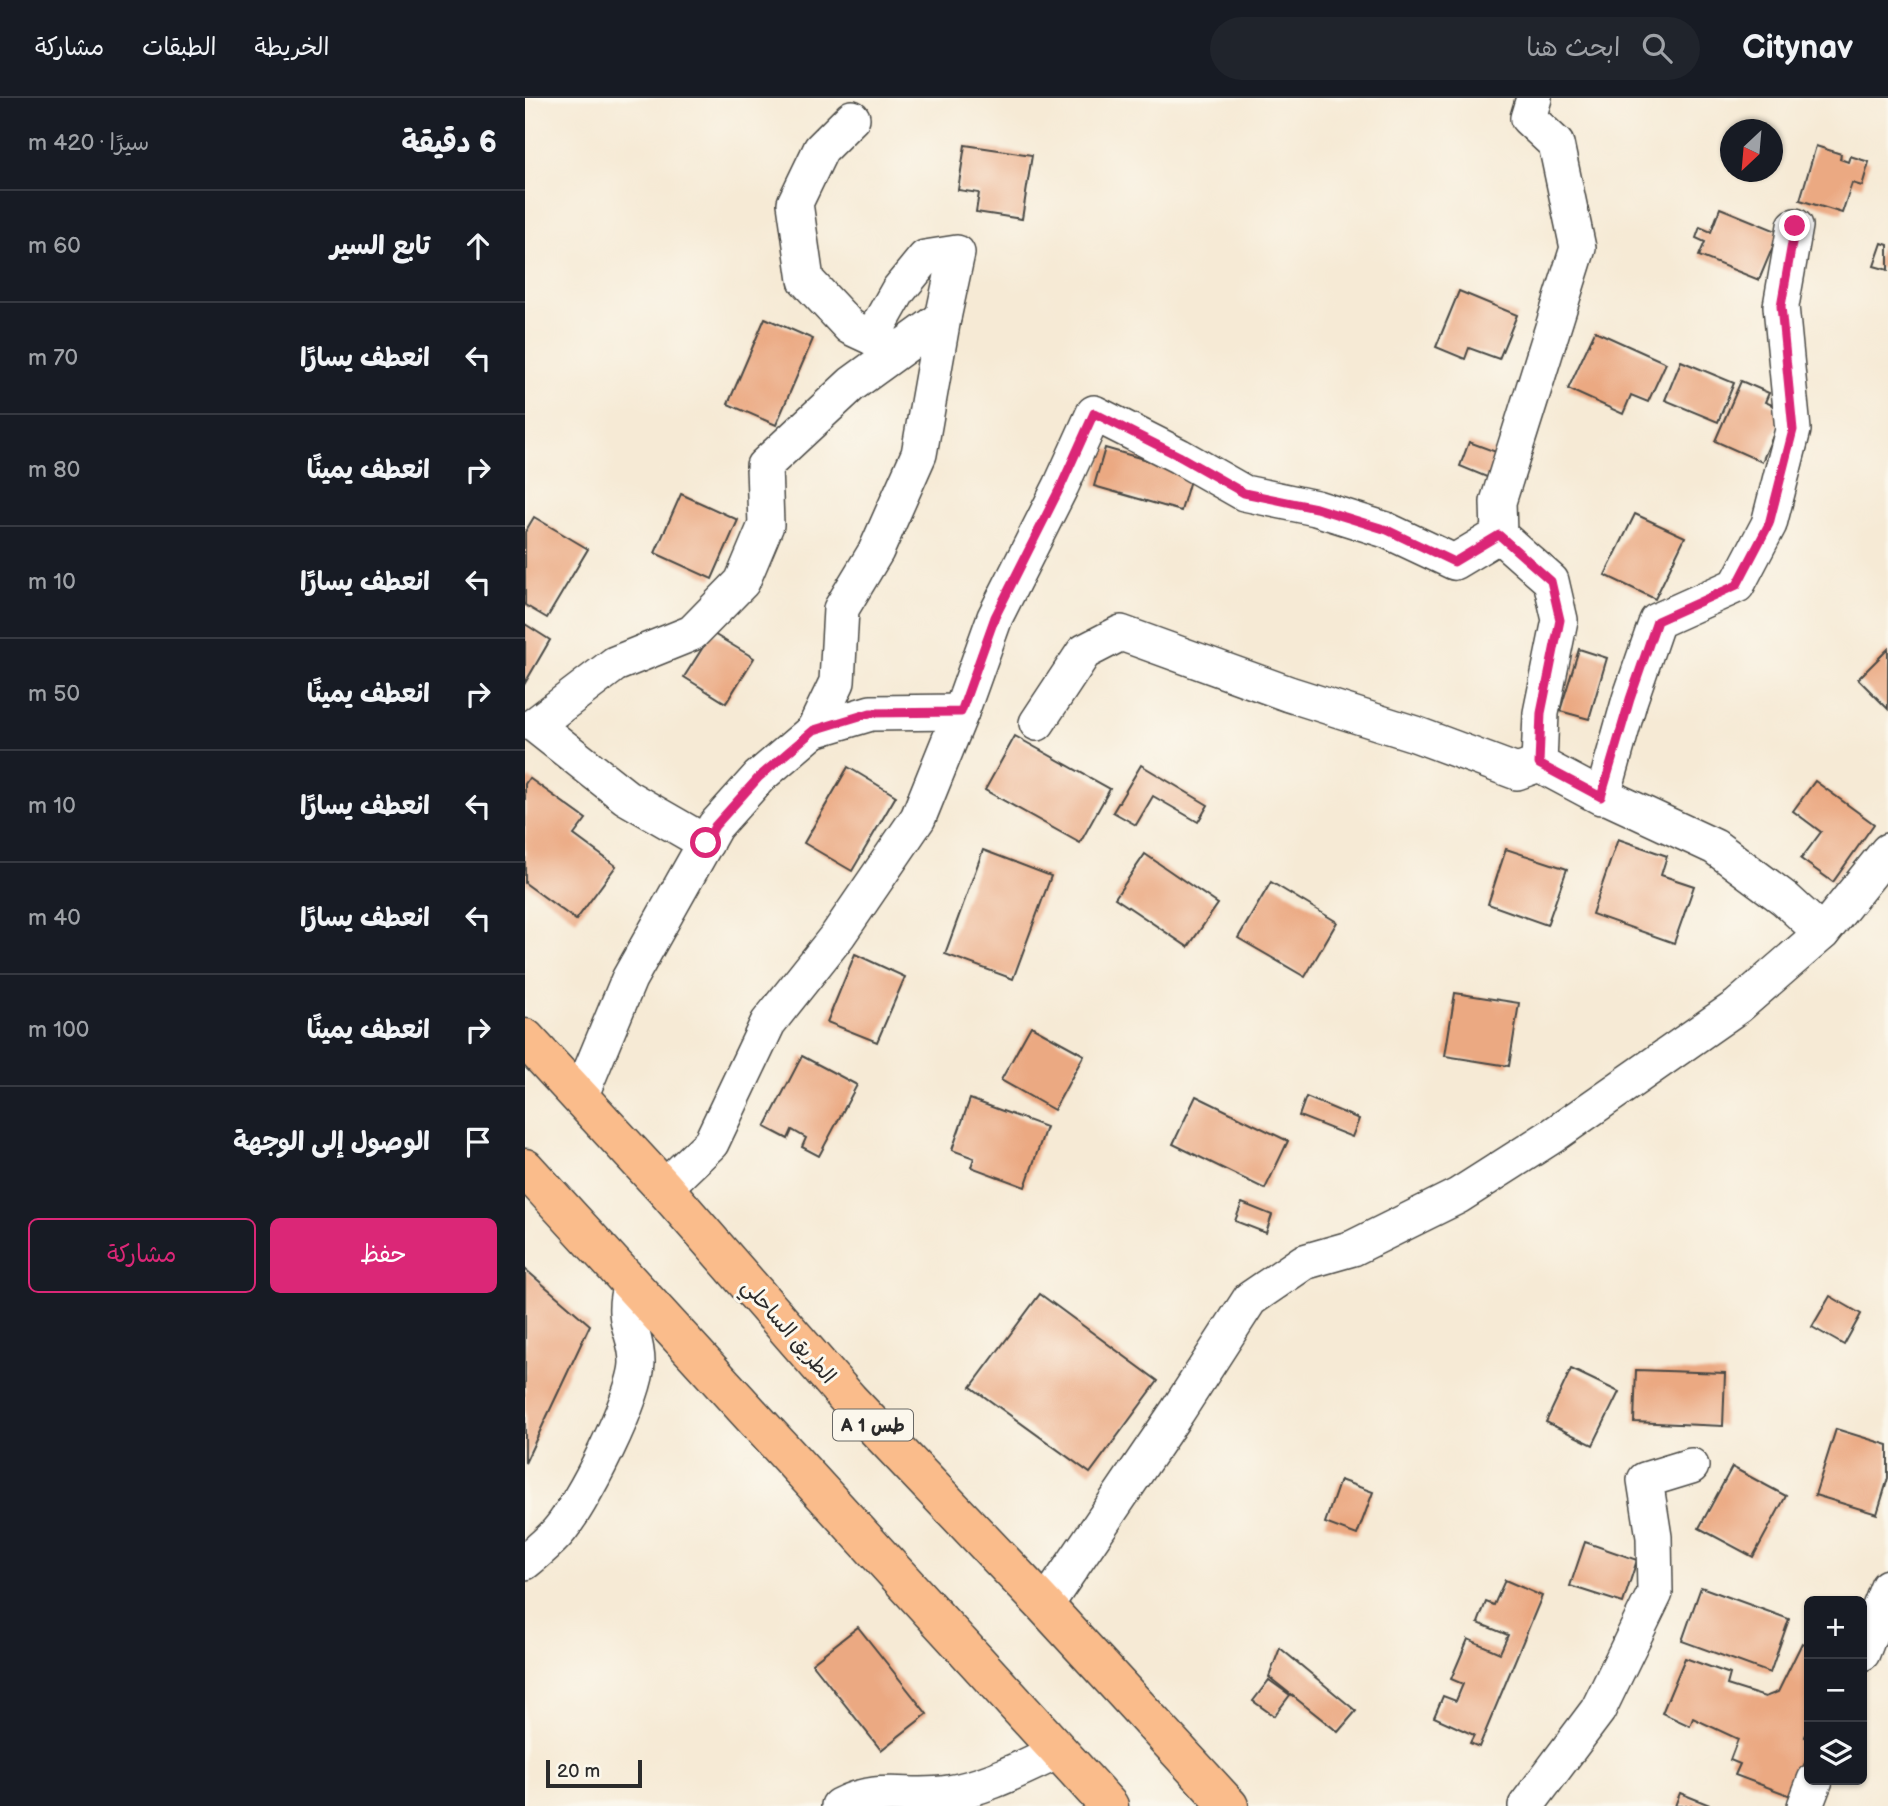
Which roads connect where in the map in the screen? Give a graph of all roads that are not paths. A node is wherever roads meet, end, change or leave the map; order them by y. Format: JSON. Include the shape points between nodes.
{"nodes":[{"id":1,"x":1534,"y":98,"type":"edge"},
{"id":2,"x":852,"y":118,"type":"dead end"},
{"id":3,"x":1795,"y":226,"type":"dead end"},
{"id":4,"x":943,"y":318,"type":"junction"},
{"id":5,"x":886,"y":343,"type":"junction"},
{"id":6,"x":1499,"y":535,"type":"junction"},
{"id":7,"x":961,"y":712,"type":"junction"},
{"id":8,"x":1037,"y":723,"type":"dead end"},
{"id":9,"x":814,"y":730,"type":"junction"},
{"id":10,"x":1539,"y":764,"type":"junction"},
{"id":11,"x":1603,"y":795,"type":"junction"},
{"id":12,"x":706,"y":843,"type":"junction"},
{"id":13,"x":1888,"y":851,"type":"edge"},
{"id":14,"x":1822,"y":933,"type":"junction"},
{"id":15,"x":525,"y":1038,"type":"edge"},
{"id":16,"x":580,"y":1097,"type":"junction"},
{"id":17,"x":525,"y":1168,"type":"edge"},
{"id":18,"x":664,"y":1188,"type":"junction"},
{"id":19,"x":631,"y":1284,"type":"junction"},
{"id":20,"x":1691,"y":1465,"type":"dead end"},
{"id":21,"x":525,"y":1562,"type":"edge"},
{"id":22,"x":1888,"y":1587,"type":"edge"},
{"id":23,"x":1045,"y":1606,"type":"junction"},
{"id":24,"x":1867,"y":1640,"type":"edge"},
{"id":25,"x":1059,"y":1751,"type":"junction"},
{"id":26,"x":1813,"y":1785,"type":"edge"},
{"id":27,"x":839,"y":1806,"type":"edge"},
{"id":28,"x":1109,"y":1806,"type":"edge"},
{"id":29,"x":1229,"y":1806,"type":"edge"},
{"id":30,"x":1527,"y":1806,"type":"edge"},
{"id":31,"x":1805,"y":1806,"type":"edge"}],
"edges":[{"from":1,"to":6,"type":"street","via":[[1528,117],[1556,144],[1578,248],[1498,502]]},
{"from":2,"to":5,"type":"street","via":[[821,149],[795,203],[806,281],[849,327]]},
{"from":3,"to":11,"type":"street","via":[[1781,306],[1793,430],[1769,524],[1737,585],[1657,621]]},
{"from":4,"to":5,"type":"street"},
{"from":4,"to":5,"type":"street","via":[[957,253],[925,258],[898,291]]},
{"from":4,"to":9,"type":"street","via":[[919,454],[876,551],[841,609],[837,682]]},
{"from":5,"to":12,"type":"street","via":[[852,384],[764,466],[766,525],[743,582],[692,633],[615,664],[535,725],[626,797]]},
{"from":6,"to":7,"type":"street","via":[[1454,562],[1387,530],[1316,508],[1244,493],[1094,413],[995,617]]},
{"from":6,"to":10,"type":"street","via":[[1551,581],[1560,620],[1541,713]]},
{"from":7,"to":9,"type":"street","via":[[870,713]]},
{"from":7,"to":18,"type":"street","via":[[918,818],[838,935],[768,1023],[711,1143]]},
{"from":8,"to":10,"type":"street","via":[[1084,652],[1121,633],[1517,772]]},
{"from":9,"to":12,"type":"street","via":[[759,777],[715,826]]},
{"from":10,"to":11,"type":"street"},
{"from":11,"to":14,"type":"street","via":[[1715,847]]},
{"from":12,"to":16,"type":"street","via":[[629,979]]},
{"from":13,"to":14,"type":"street"},
{"from":14,"to":23,"type":"street","via":[[1738,1006],[1552,1136],[1458,1196],[1353,1248],[1304,1262],[1250,1299]]},
{"from":15,"to":16,"type":"highway","name":"الطريق الساحلي","number":"A 1 طس"},
{"from":16,"to":18,"type":"highway","name":"الطريق الساحلي","number":"A 1 طس"},
{"from":17,"to":19,"type":"highway"},
{"from":18,"to":23,"type":"highway","name":"الطريق الساحلي","number":"A 1 طس","via":[[849,1400]]},
{"from":19,"to":21,"type":"street","via":[[626,1316],[637,1362],[623,1412],[581,1497],[558,1532]]},
{"from":19,"to":25,"type":"highway"},
{"from":20,"to":30,"type":"street","via":[[1644,1480],[1654,1537],[1655,1593],[1598,1710]]},
{"from":22,"to":24,"type":"street"},
{"from":23,"to":29,"type":"highway","name":"الطريق الساحلي","number":"A 1 طس"},
{"from":25,"to":27,"type":"street","via":[[967,1790],[881,1793]]},
{"from":25,"to":28,"type":"highway"},
{"from":26,"to":31,"type":"street"}]}
